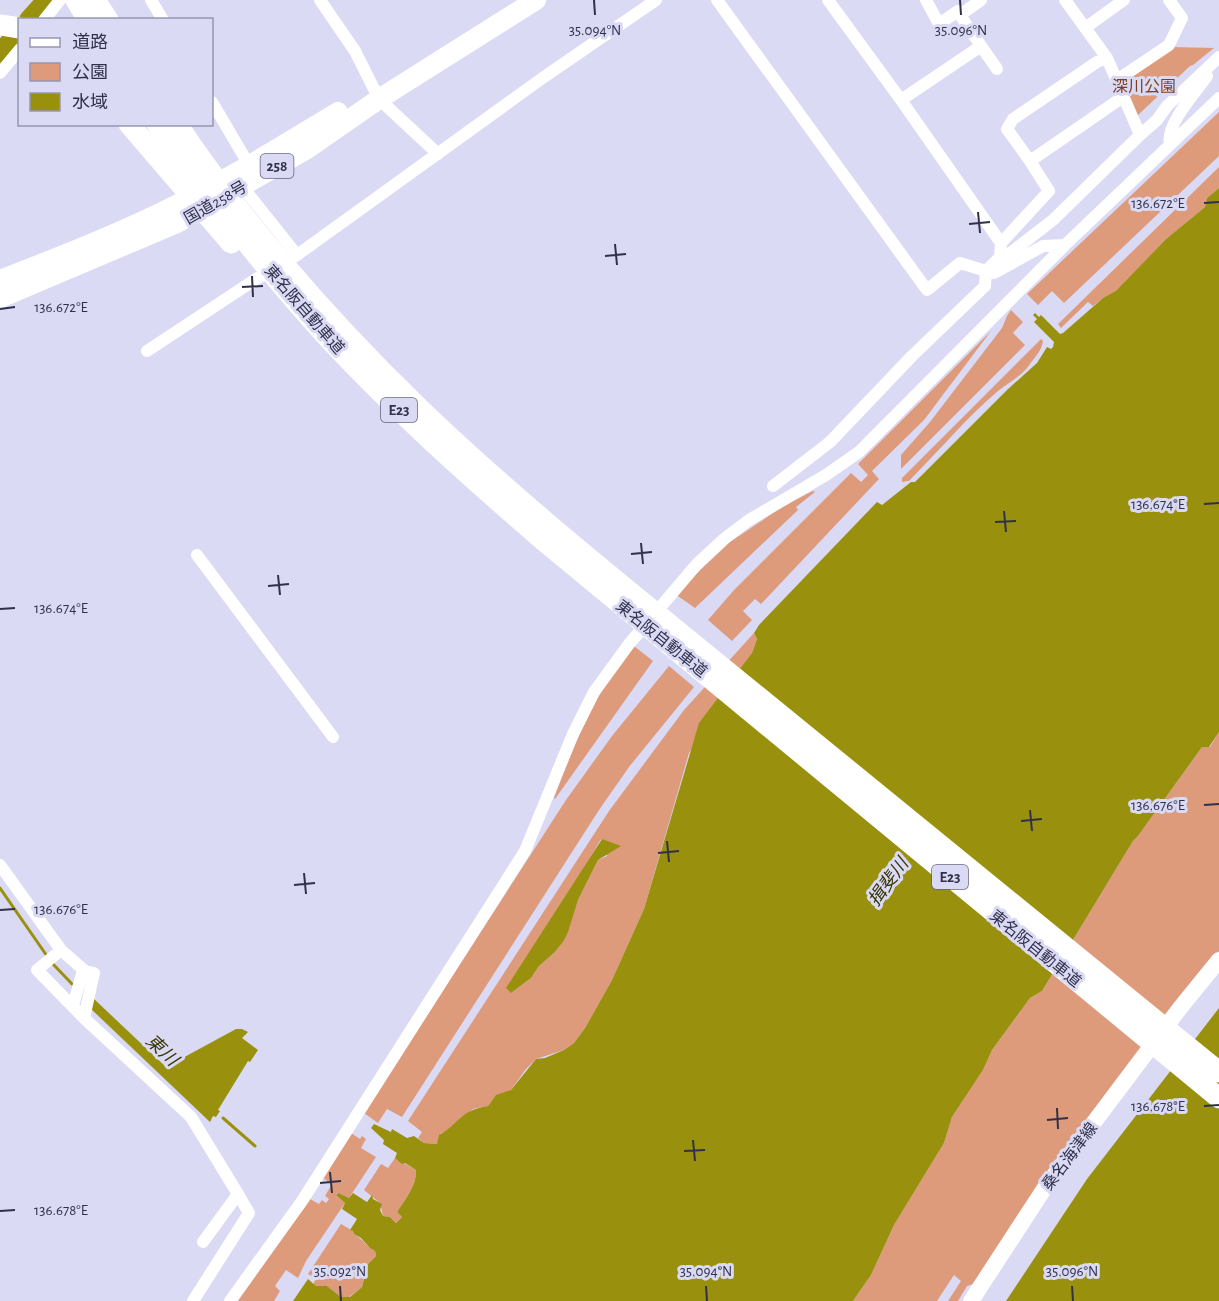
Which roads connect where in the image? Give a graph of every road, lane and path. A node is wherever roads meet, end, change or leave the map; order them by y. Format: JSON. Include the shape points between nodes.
{"nodes":[{"id":1,"x":60,"y":0,"type":"edge"},
{"id":2,"x":76,"y":0,"type":"edge"},
{"id":3,"x":95,"y":0,"type":"edge"},
{"id":4,"x":104,"y":0,"type":"edge"},
{"id":5,"x":151,"y":0,"type":"edge"},
{"id":6,"x":320,"y":0,"type":"edge"},
{"id":7,"x":512,"y":0,"type":"edge"},
{"id":8,"x":536,"y":0,"type":"edge"},
{"id":9,"x":656,"y":0,"type":"edge"},
{"id":10,"x":717,"y":0,"type":"edge"},
{"id":11,"x":926,"y":0,"type":"edge"},
{"id":12,"x":981,"y":0,"type":"edge"},
{"id":13,"x":1065,"y":0,"type":"edge"},
{"id":14,"x":1123,"y":0,"type":"edge"},
{"id":15,"x":1169,"y":0,"type":"edge"},
{"id":16,"x":832,"y":2,"type":"edge"},
{"id":17,"x":960,"y":15,"type":"junction"},
{"id":18,"x":46,"y":18,"type":"edge"},
{"id":19,"x":86,"y":18,"type":"edge"},
{"id":20,"x":108,"y":18,"type":"edge"},
{"id":21,"x":109,"y":18,"type":"edge"},
{"id":22,"x":161,"y":18,"type":"edge"},
{"id":23,"x":1085,"y":28,"type":"junction"},
{"id":24,"x":981,"y":46,"type":"junction"},
{"id":25,"x":18,"y":51,"type":"edge"},
{"id":26,"x":1107,"y":58,"type":"junction"},
{"id":27,"x":1219,"y":59,"type":"edge"},
{"id":28,"x":998,"y":69,"type":"dead end"},
{"id":29,"x":0,"y":73,"type":"edge"},
{"id":30,"x":1117,"y":80,"type":"junction"},
{"id":31,"x":376,"y":95,"type":"junction"},
{"id":32,"x":1123,"y":97,"type":"junction"},
{"id":33,"x":1219,"y":98,"type":"edge"},
{"id":34,"x":901,"y":100,"type":"junction"},
{"id":35,"x":213,"y":104,"type":"edge"},
{"id":36,"x":131,"y":126,"type":"edge"},
{"id":37,"x":158,"y":126,"type":"edge"},
{"id":38,"x":178,"y":126,"type":"edge"},
{"id":39,"x":1140,"y":135,"type":"junction"},
{"id":40,"x":1170,"y":144,"type":"junction"},
{"id":41,"x":438,"y":154,"type":"junction"},
{"id":42,"x":1030,"y":161,"type":"junction"},
{"id":43,"x":249,"y":165,"type":"junction"},
{"id":44,"x":242,"y":186,"type":"junction"},
{"id":45,"x":1001,"y":243,"type":"junction"},
{"id":46,"x":1065,"y":245,"type":"junction"},
{"id":47,"x":297,"y":255,"type":"junction"},
{"id":48,"x":1000,"y":258,"type":"junction"},
{"id":49,"x":987,"y":272,"type":"junction"},
{"id":50,"x":0,"y":280,"type":"edge"},
{"id":51,"x":0,"y":298,"type":"edge"},
{"id":52,"x":328,"y":338,"type":"junction"},
{"id":53,"x":147,"y":351,"type":"dead end"},
{"id":54,"x":773,"y":486,"type":"dead end"},
{"id":55,"x":197,"y":555,"type":"dead end"},
{"id":56,"x":333,"y":737,"type":"dead end"},
{"id":57,"x":0,"y":865,"type":"edge"},
{"id":58,"x":62,"y":950,"type":"junction"},
{"id":59,"x":1219,"y":960,"type":"edge"},
{"id":60,"x":83,"y":970,"type":"junction"},
{"id":61,"x":73,"y":1006,"type":"junction"},
{"id":62,"x":84,"y":1018,"type":"junction"},
{"id":63,"x":1219,"y":1072,"type":"edge"},
{"id":64,"x":1219,"y":1098,"type":"edge"},
{"id":65,"x":238,"y":1194,"type":"junction"},
{"id":66,"x":202,"y":1242,"type":"dead end"},
{"id":67,"x":193,"y":1301,"type":"edge"},
{"id":68,"x":230,"y":1301,"type":"edge"},
{"id":69,"x":971,"y":1301,"type":"edge"}],
"edges":[{"from":1,"to":18,"type":"street"},
{"from":2,"to":19,"type":"highway"},
{"from":3,"to":20,"type":"highway"},
{"from":4,"to":21,"type":"highway"},
{"from":5,"to":22,"type":"street"},
{"from":6,"to":31,"type":"street","via":[[351,44]]},
{"from":7,"to":31,"type":"highway","name":"国道258号","number":"258","via":[[418,59]]},
{"from":8,"to":31,"type":"highway","name":"国道258号","number":"258"},
{"from":9,"to":41,"type":"street"},
{"from":10,"to":49,"type":"street","via":[[927,290],[960,263]]},
{"from":11,"to":17,"type":"street","via":[[939,24],[958,11]]},
{"from":12,"to":17,"type":"street"},
{"from":13,"to":23,"type":"street"},
{"from":14,"to":23,"type":"street"},
{"from":15,"to":30,"type":"street","via":[[1182,18],[1169,45]]},
{"from":16,"to":34,"type":"street"},
{"from":17,"to":24,"type":"street"},
{"from":23,"to":26,"type":"street"},
{"from":24,"to":28,"type":"street"},
{"from":24,"to":34,"type":"street"},
{"from":25,"to":29,"type":"street"},
{"from":26,"to":30,"type":"street"},
{"from":26,"to":42,"type":"street","via":[[1013,119],[1007,129]]},
{"from":27,"to":39,"type":"street"},
{"from":27,"to":40,"type":"street","via":[[1182,108],[1168,137]]},
{"from":30,"to":32,"type":"street"},
{"from":31,"to":41,"type":"street"},
{"from":31,"to":43,"type":"highway","name":"国道258号","number":"258"},
{"from":31,"to":44,"type":"highway","name":"国道258号","number":"258","via":[[307,148]]},
{"from":32,"to":39,"type":"street"},
{"from":32,"to":42,"type":"street"},
{"from":33,"to":40,"type":"street"},
{"from":34,"to":45,"type":"street"},
{"from":35,"to":43,"type":"street"},
{"from":36,"to":52,"type":"highway","via":[[300,317]]},
{"from":37,"to":52,"type":"highway","name":"東名阪自動車道","number":"E23","via":[[251,248]]},
{"from":38,"to":63,"type":"highway","name":"東名阪自動車道","number":"E23","via":[[263,239],[339,327],[422,411],[693,643]]},
{"from":39,"to":48,"type":"street","via":[[1053,220]]},
{"from":40,"to":46,"type":"street"},
{"from":41,"to":47,"type":"street"},
{"from":42,"to":45,"type":"street","via":[[1049,191]]},
{"from":43,"to":50,"type":"highway","name":"国道258号","number":"258","via":[[161,213]]},
{"from":44,"to":47,"type":"street"},
{"from":44,"to":51,"type":"highway","name":"国道258号","number":"258","via":[[177,223]]},
{"from":45,"to":48,"type":"street"},
{"from":46,"to":49,"type":"street","via":[[1043,246],[994,273]]},
{"from":46,"to":68,"type":"street","via":[[850,459],[724,539],[690,572],[629,644],[594,692],[525,851],[302,1201]]},
{"from":47,"to":53,"type":"street"},
{"from":48,"to":49,"type":"street"},
{"from":49,"to":54,"type":"street","via":[[985,285],[830,442]]},
{"from":52,"to":64,"type":"highway","name":"東名阪自動車道","number":"E23","via":[[418,429],[544,541]]},
{"from":55,"to":56,"type":"street"},
{"from":57,"to":58,"type":"street"},
{"from":58,"to":60,"type":"street"},
{"from":58,"to":61,"type":"street","via":[[37,970]]},
{"from":59,"to":69,"type":"main road","name":"桑名海津線","via":[[1046,1186]]},
{"from":60,"to":61,"type":"street"},
{"from":60,"to":62,"type":"street","via":[[94,973]]},
{"from":61,"to":62,"type":"street"},
{"from":62,"to":65,"type":"street","via":[[191,1118]]},
{"from":65,"to":66,"type":"street"},
{"from":65,"to":67,"type":"street","via":[[249,1213]]}]}
